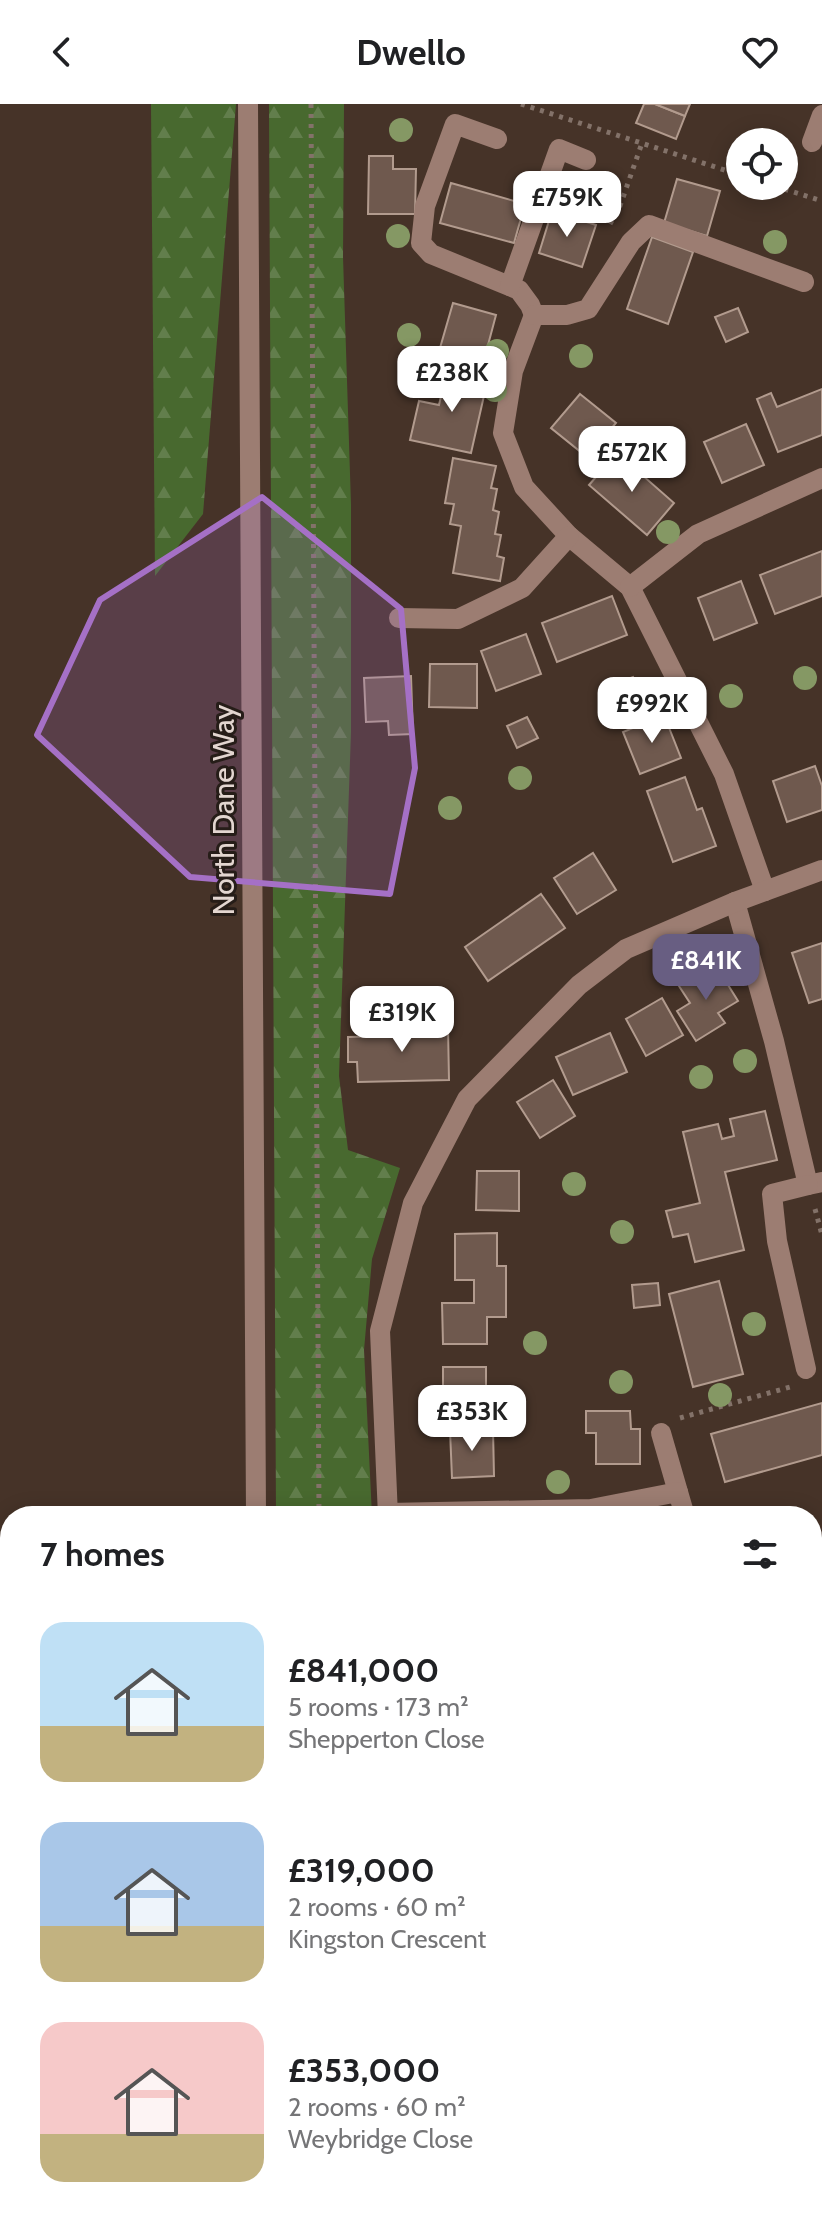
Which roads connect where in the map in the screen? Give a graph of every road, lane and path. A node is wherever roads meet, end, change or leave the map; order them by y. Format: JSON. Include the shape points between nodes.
{"nodes":[{"id":1,"x":248,"y":104,"type":"edge"},
{"id":2,"x":311,"y":104,"type":"edge"},
{"id":3,"x":521,"y":104,"type":"edge"},
{"id":4,"x":822,"y":115,"type":"edge"},
{"id":5,"x":497,"y":139,"type":"dead end"},
{"id":6,"x":812,"y":142,"type":"dead end"},
{"id":7,"x":586,"y":160,"type":"dead end"},
{"id":8,"x":726,"y":170,"type":"edge"},
{"id":9,"x":798,"y":193,"type":"edge"},
{"id":10,"x":822,"y":201,"type":"edge"},
{"id":11,"x":804,"y":282,"type":"dead end"},
{"id":12,"x":510,"y":286,"type":"junction"},
{"id":13,"x":534,"y":315,"type":"junction"},
{"id":14,"x":822,"y":478,"type":"edge"},
{"id":15,"x":569,"y":536,"type":"junction"},
{"id":16,"x":630,"y":587,"type":"junction"},
{"id":17,"x":399,"y":618,"type":"dead end"},
{"id":18,"x":822,"y":870,"type":"edge"},
{"id":19,"x":765,"y":891,"type":"junction"},
{"id":20,"x":735,"y":902,"type":"junction"},
{"id":21,"x":815,"y":1183,"type":"edge"},
{"id":22,"x":806,"y":1369,"type":"dead end"},
{"id":23,"x":793,"y":1387,"type":"dead end"},
{"id":24,"x":661,"y":1433,"type":"joint"},
{"id":25,"x":678,"y":1492,"type":"junction"},
{"id":26,"x":256,"y":1506,"type":"edge"},
{"id":27,"x":319,"y":1506,"type":"edge"},
{"id":28,"x":388,"y":1506,"type":"edge"},
{"id":29,"x":606,"y":1506,"type":"edge"},
{"id":30,"x":682,"y":1506,"type":"edge"}],
"edges":[{"from":1,"to":26,"type":"street","name":"North Dane Way"},
{"from":2,"to":27,"type":"path"},
{"from":3,"to":8,"type":"path"},
{"from":4,"to":6,"type":"street"},
{"from":5,"to":12,"type":"street","via":[[455,124],[425,206],[421,243],[431,254]]},
{"from":7,"to":12,"type":"street","via":[[559,149]]},
{"from":9,"to":10,"type":"path"},
{"from":11,"to":13,"type":"street","via":[[649,225],[631,242],[588,309]]},
{"from":12,"to":13,"type":"street","via":[[519,290]]},
{"from":13,"to":15,"type":"street","via":[[513,371],[503,433],[524,487]]},
{"from":14,"to":16,"type":"street","via":[[698,534]]},
{"from":15,"to":16,"type":"street"},
{"from":15,"to":17,"type":"street","via":[[522,588],[458,619]]},
{"from":16,"to":19,"type":"street","via":[[724,774]]},
{"from":18,"to":19,"type":"street"},
{"from":19,"to":20,"type":"street"},
{"from":20,"to":21,"type":"street"},
{"from":20,"to":28,"type":"street","via":[[626,949],[579,985],[467,1099],[413,1203],[380,1331]]},
{"from":21,"to":22,"type":"street","via":[[772,1194],[777,1241]]},
{"from":23,"to":24,"type":"path","via":[[664,1422]]},
{"from":24,"to":25,"type":"street"},
{"from":25,"to":29,"type":"street"},
{"from":25,"to":30,"type":"street"}]}
